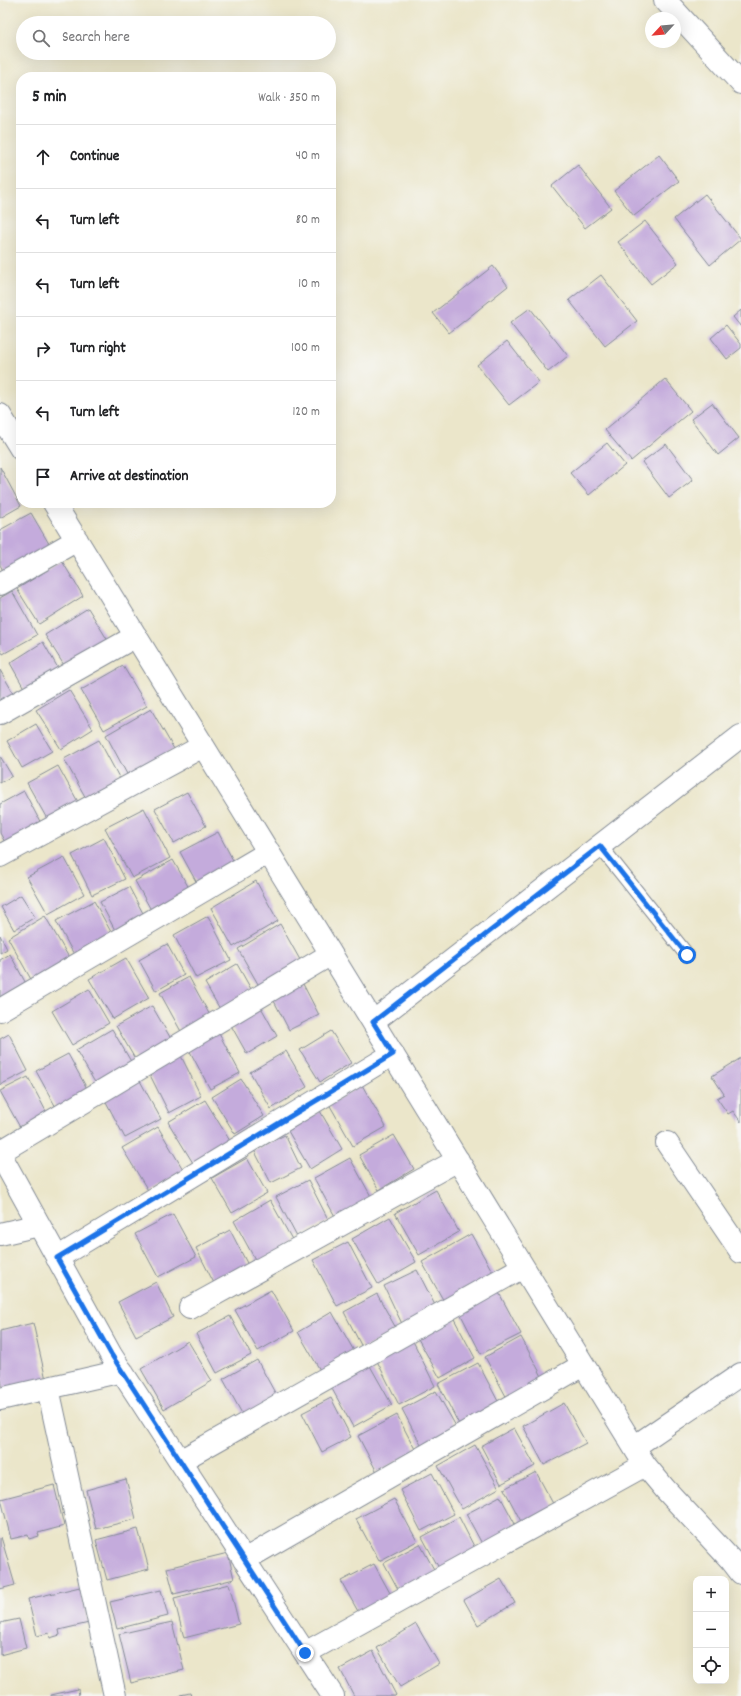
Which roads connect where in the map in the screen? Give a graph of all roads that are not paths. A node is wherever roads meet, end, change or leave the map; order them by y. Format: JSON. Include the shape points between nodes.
{"nodes":[{"id":1,"x":665,"y":0,"type":"edge"},
{"id":2,"x":741,"y":83,"type":"edge"},
{"id":3,"x":0,"y":415,"type":"edge"},
{"id":4,"x":16,"y":441,"type":"edge"},
{"id":5,"x":57,"y":508,"type":"edge"},
{"id":6,"x":77,"y":540,"type":"junction"},
{"id":7,"x":0,"y":584,"type":"edge"},
{"id":8,"x":136,"y":636,"type":"junction"},
{"id":9,"x":0,"y":713,"type":"edge"},
{"id":10,"x":741,"y":736,"type":"edge"},
{"id":11,"x":203,"y":746,"type":"junction"},
{"id":12,"x":600,"y":846,"type":"junction"},
{"id":13,"x":268,"y":852,"type":"junction"},
{"id":14,"x":0,"y":856,"type":"edge"},
{"id":15,"x":332,"y":954,"type":"junction"},
{"id":16,"x":687,"y":955,"type":"dead end"},
{"id":17,"x":0,"y":1010,"type":"edge"},
{"id":18,"x":373,"y":1022,"type":"junction"},
{"id":19,"x":393,"y":1054,"type":"junction"},
{"id":20,"x":667,"y":1142,"type":"dead end"},
{"id":21,"x":0,"y":1153,"type":"edge"},
{"id":22,"x":458,"y":1160,"type":"junction"},
{"id":23,"x":39,"y":1225,"type":"junction"},
{"id":24,"x":0,"y":1234,"type":"edge"},
{"id":25,"x":741,"y":1252,"type":"edge"},
{"id":26,"x":57,"y":1258,"type":"junction"},
{"id":27,"x":524,"y":1267,"type":"junction"},
{"id":28,"x":190,"y":1308,"type":"dead end"},
{"id":29,"x":583,"y":1365,"type":"junction"},
{"id":30,"x":122,"y":1371,"type":"junction"},
{"id":31,"x":741,"y":1374,"type":"edge"},
{"id":32,"x":48,"y":1388,"type":"junction"},
{"id":33,"x":0,"y":1399,"type":"edge"},
{"id":34,"x":640,"y":1456,"type":"junction"},
{"id":35,"x":180,"y":1461,"type":"junction"},
{"id":36,"x":244,"y":1560,"type":"junction"},
{"id":37,"x":741,"y":1573,"type":"edge"},
{"id":38,"x":305,"y":1653,"type":"junction"},
{"id":39,"x":115,"y":1696,"type":"edge"},
{"id":40,"x":332,"y":1696,"type":"edge"}],
"edges":[{"from":1,"to":2,"type":"street"},
{"from":3,"to":4,"type":"street"},
{"from":5,"to":6,"type":"street"},
{"from":6,"to":7,"type":"street"},
{"from":6,"to":8,"type":"street"},
{"from":8,"to":9,"type":"street"},
{"from":8,"to":11,"type":"street"},
{"from":10,"to":12,"type":"street"},
{"from":11,"to":13,"type":"street"},
{"from":11,"to":14,"type":"street"},
{"from":12,"to":16,"type":"lane"},
{"from":12,"to":18,"type":"street"},
{"from":13,"to":15,"type":"street"},
{"from":13,"to":17,"type":"street"},
{"from":15,"to":18,"type":"street"},
{"from":15,"to":21,"type":"street"},
{"from":18,"to":19,"type":"street"},
{"from":19,"to":22,"type":"street"},
{"from":19,"to":26,"type":"street"},
{"from":20,"to":25,"type":"street"},
{"from":21,"to":23,"type":"street"},
{"from":22,"to":27,"type":"street"},
{"from":22,"to":28,"type":"street"},
{"from":23,"to":24,"type":"street"},
{"from":23,"to":26,"type":"street"},
{"from":26,"to":30,"type":"street"},
{"from":27,"to":29,"type":"street"},
{"from":27,"to":35,"type":"street"},
{"from":29,"to":34,"type":"street"},
{"from":29,"to":36,"type":"street"},
{"from":30,"to":32,"type":"street"},
{"from":30,"to":35,"type":"street"},
{"from":31,"to":34,"type":"street"},
{"from":32,"to":33,"type":"street"},
{"from":32,"to":39,"type":"street"},
{"from":34,"to":37,"type":"street","via":[[660,1484]]},
{"from":34,"to":38,"type":"street"},
{"from":35,"to":36,"type":"street"},
{"from":36,"to":38,"type":"street"},
{"from":38,"to":40,"type":"street"}]}
